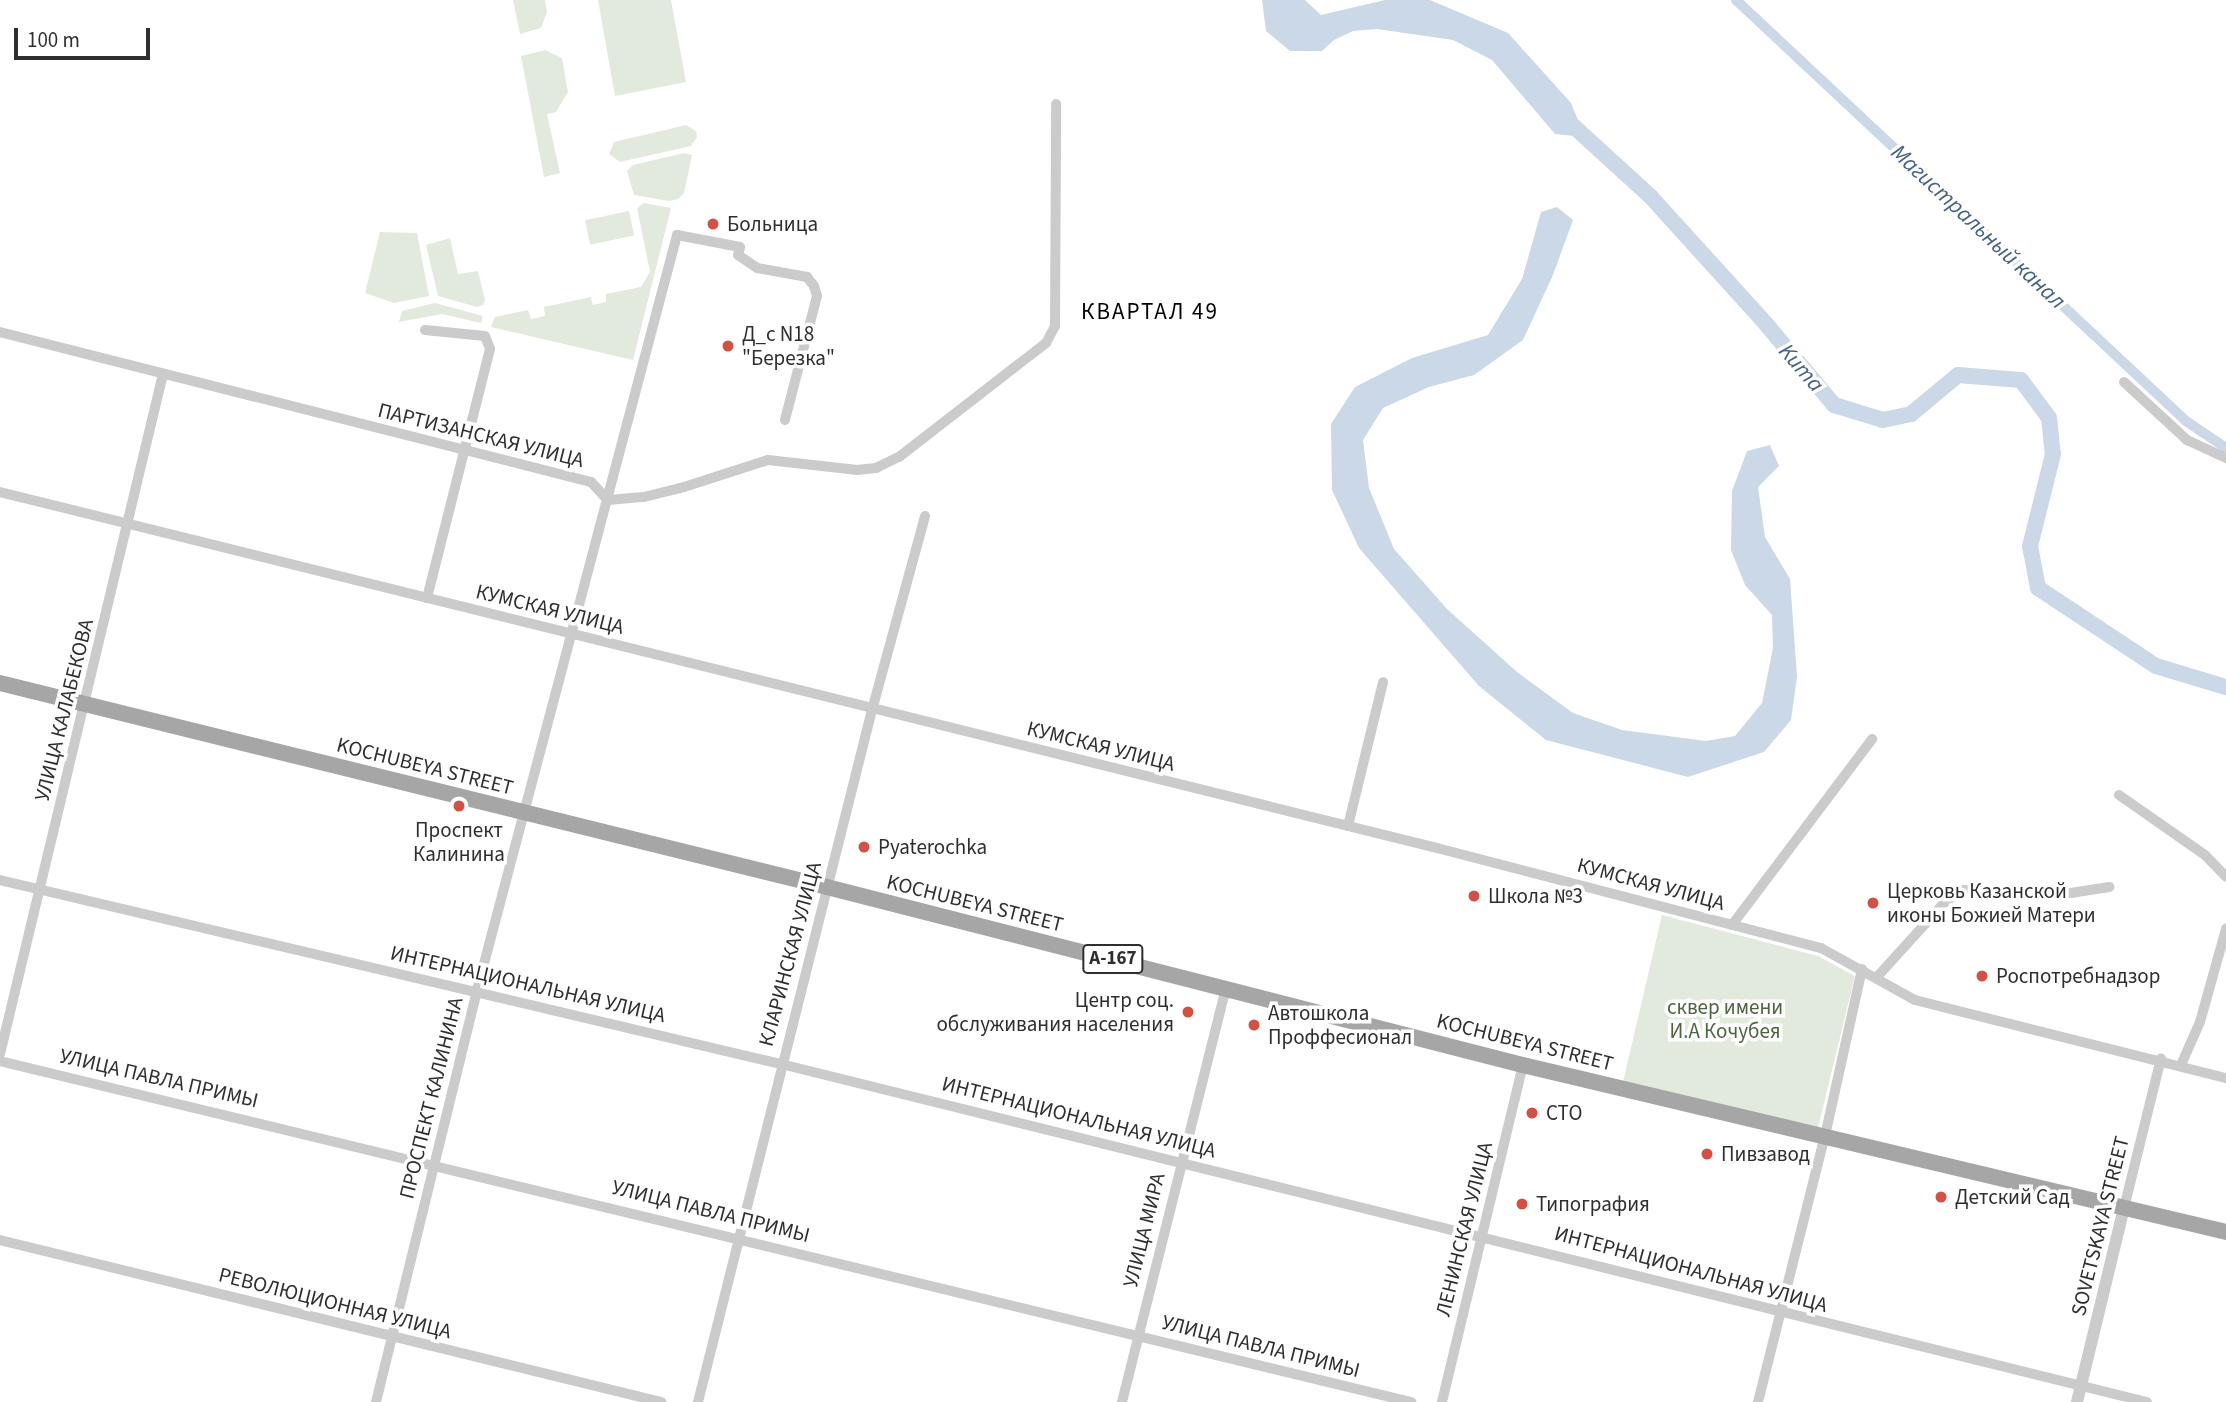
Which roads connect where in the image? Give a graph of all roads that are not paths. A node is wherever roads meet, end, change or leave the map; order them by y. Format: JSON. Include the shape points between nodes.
{"nodes":[{"id":1,"x":1056,"y":104,"type":"dead end"},
{"id":2,"x":425,"y":330,"type":"dead end"},
{"id":3,"x":0,"y":331,"type":"edge"},
{"id":4,"x":163,"y":374,"type":"junction"},
{"id":5,"x":2124,"y":382,"type":"dead end"},
{"id":6,"x":785,"y":420,"type":"dead end"},
{"id":7,"x":465,"y":452,"type":"junction"},
{"id":8,"x":2226,"y":457,"type":"edge"},
{"id":9,"x":0,"y":492,"type":"edge"},
{"id":10,"x":608,"y":500,"type":"junction"},
{"id":11,"x":925,"y":516,"type":"dead end"},
{"id":12,"x":129,"y":523,"type":"junction"},
{"id":13,"x":427,"y":598,"type":"junction"},
{"id":14,"x":571,"y":634,"type":"junction"},
{"id":15,"x":1383,"y":681,"type":"dead end"},
{"id":16,"x":0,"y":683,"type":"edge"},
{"id":17,"x":85,"y":703,"type":"junction"},
{"id":18,"x":872,"y":710,"type":"junction"},
{"id":19,"x":1872,"y":739,"type":"dead end"},
{"id":20,"x":2119,"y":794,"type":"dead end"},
{"id":21,"x":524,"y":812,"type":"junction"},
{"id":22,"x":1348,"y":826,"type":"junction"},
{"id":23,"x":2226,"y":877,"type":"edge"},
{"id":24,"x":0,"y":880,"type":"edge"},
{"id":25,"x":828,"y":887,"type":"junction"},
{"id":26,"x":2109,"y":887,"type":"dead end"},
{"id":27,"x":40,"y":890,"type":"junction"},
{"id":28,"x":1732,"y":925,"type":"junction"},
{"id":29,"x":2226,"y":929,"type":"edge"},
{"id":30,"x":1863,"y":969,"type":"junction"},
{"id":31,"x":1877,"y":977,"type":"junction"},
{"id":32,"x":1226,"y":987,"type":"junction"},
{"id":33,"x":477,"y":990,"type":"junction"},
{"id":34,"x":0,"y":1054,"type":"edge"},
{"id":35,"x":2161,"y":1059,"type":"junction"},
{"id":36,"x":0,"y":1061,"type":"edge"},
{"id":37,"x":781,"y":1064,"type":"junction"},
{"id":38,"x":1523,"y":1065,"type":"junction"},
{"id":39,"x":2182,"y":1065,"type":"junction"},
{"id":40,"x":2226,"y":1078,"type":"edge"},
{"id":41,"x":1825,"y":1136,"type":"junction"},
{"id":42,"x":1181,"y":1161,"type":"junction"},
{"id":43,"x":435,"y":1164,"type":"junction"},
{"id":44,"x":2124,"y":1208,"type":"junction"},
{"id":45,"x":2226,"y":1232,"type":"edge"},
{"id":46,"x":1483,"y":1236,"type":"junction"},
{"id":47,"x":738,"y":1237,"type":"junction"},
{"id":48,"x":0,"y":1240,"type":"edge"},
{"id":49,"x":1780,"y":1313,"type":"junction"},
{"id":50,"x":1138,"y":1336,"type":"junction"},
{"id":51,"x":393,"y":1337,"type":"junction"},
{"id":52,"x":2081,"y":1386,"type":"junction"},
{"id":53,"x":376,"y":1402,"type":"edge"},
{"id":54,"x":661,"y":1402,"type":"edge"},
{"id":55,"x":698,"y":1402,"type":"edge"},
{"id":56,"x":1122,"y":1402,"type":"edge"},
{"id":57,"x":1411,"y":1402,"type":"edge"},
{"id":58,"x":1442,"y":1402,"type":"edge"},
{"id":59,"x":1758,"y":1402,"type":"edge"},
{"id":60,"x":2077,"y":1402,"type":"edge"},
{"id":61,"x":2147,"y":1402,"type":"edge"}],
"edges":[{"from":1,"to":10,"type":"street","via":[[1055,326],[1046,343],[899,457],[876,468],[768,460],[684,487]]},
{"from":2,"to":7,"type":"street","via":[[485,336],[489,349]]},
{"from":3,"to":4,"type":"street","name":"ПАРТИЗАНСКАЯ УЛИЦА"},
{"from":4,"to":7,"type":"street","name":"ПАРТИЗАНСКАЯ УЛИЦА"},
{"from":4,"to":12,"type":"street","name":"УЛИЦА КАЛАБЕКОВА"},
{"from":5,"to":8,"type":"street","via":[[2187,440]]},
{"from":6,"to":10,"type":"street","name":"ПРОСПЕКТ КАЛИНИНА","via":[[817,296],[807,277],[757,268],[738,255],[740,247],[677,235]]},
{"from":7,"to":10,"type":"street","name":"ПАРТИЗАНСКАЯ УЛИЦА","via":[[591,482]]},
{"from":7,"to":13,"type":"street"},
{"from":9,"to":12,"type":"street","name":"КУМСКАЯ УЛИЦА"},
{"from":10,"to":14,"type":"street","name":"ПРОСПЕКТ КАЛИНИНА"},
{"from":11,"to":18,"type":"street","name":"КЛАРИНСКАЯ УЛИЦА"},
{"from":12,"to":13,"type":"street","name":"КУМСКАЯ УЛИЦА"},
{"from":12,"to":17,"type":"street","name":"УЛИЦА КАЛАБЕКОВА"},
{"from":13,"to":14,"type":"street","name":"КУМСКАЯ УЛИЦА"},
{"from":14,"to":18,"type":"street","name":"КУМСКАЯ УЛИЦА"},
{"from":14,"to":21,"type":"street","name":"ПРОСПЕКТ КАЛИНИНА"},
{"from":15,"to":22,"type":"street"},
{"from":16,"to":17,"type":"main road","name":"KOCHUBEYA STREET","number":"А-167"},
{"from":17,"to":21,"type":"main road","name":"KOCHUBEYA STREET","number":"А-167"},
{"from":17,"to":27,"type":"street","name":"УЛИЦА КАЛАБЕКОВА"},
{"from":18,"to":22,"type":"street","name":"КУМСКАЯ УЛИЦА"},
{"from":18,"to":25,"type":"street","name":"КЛАРИНСКАЯ УЛИЦА"},
{"from":19,"to":28,"type":"street"},
{"from":20,"to":23,"type":"street","via":[[2205,855]]},
{"from":21,"to":25,"type":"main road","name":"KOCHUBEYA STREET","number":"А-167"},
{"from":21,"to":33,"type":"street","name":"ПРОСПЕКТ КАЛИНИНА"},
{"from":22,"to":28,"type":"street","name":"КУМСКАЯ УЛИЦА"},
{"from":24,"to":27,"type":"street","name":"ИНТЕРНАЦИОНАЛЬНАЯ УЛИЦА"},
{"from":25,"to":32,"type":"main road","name":"KOCHUBEYA STREET","number":"А-167"},
{"from":25,"to":37,"type":"street","name":"КЛАРИНСКАЯ УЛИЦА"},
{"from":26,"to":31,"type":"street","via":[[2064,894],[1962,890],[1945,902]]},
{"from":27,"to":33,"type":"street","name":"ИНТЕРНАЦИОНАЛЬНАЯ УЛИЦА"},
{"from":27,"to":34,"type":"street","name":"УЛИЦА КАЛАБЕКОВА"},
{"from":28,"to":30,"type":"street","name":"КУМСКАЯ УЛИЦА","via":[[1821,948]]},
{"from":29,"to":39,"type":"street","via":[[2203,1013]]},
{"from":30,"to":31,"type":"street","name":"КУМСКАЯ УЛИЦА"},
{"from":30,"to":41,"type":"street"},
{"from":31,"to":35,"type":"street","name":"КУМСКАЯ УЛИЦА","via":[[1915,1000]]},
{"from":32,"to":38,"type":"main road","name":"KOCHUBEYA STREET","number":"А-167"},
{"from":32,"to":42,"type":"street","name":"УЛИЦА МИРА"},
{"from":33,"to":37,"type":"street","name":"ИНТЕРНАЦИОНАЛЬНАЯ УЛИЦА"},
{"from":33,"to":43,"type":"street","name":"ПРОСПЕКТ КАЛИНИНА"},
{"from":35,"to":39,"type":"street","name":"КУМСКАЯ УЛИЦА"},
{"from":35,"to":44,"type":"street","name":"SOVETSKAYA STREET"},
{"from":36,"to":43,"type":"street","name":"УЛИЦА ПАВЛА ПРИМЫ"},
{"from":37,"to":42,"type":"street","name":"ИНТЕРНАЦИОНАЛЬНАЯ УЛИЦА"},
{"from":37,"to":47,"type":"street","name":"КЛАРИНСКАЯ УЛИЦА"},
{"from":38,"to":41,"type":"main road","name":"KOCHUBEYA STREET","number":"А-167"},
{"from":38,"to":46,"type":"street","name":"ЛЕНИНСКАЯ УЛИЦА"},
{"from":39,"to":40,"type":"street","name":"КУМСКАЯ УЛИЦА"},
{"from":41,"to":44,"type":"main road","name":"KOCHUBEYA STREET","number":"А-167"},
{"from":41,"to":49,"type":"street"},
{"from":42,"to":46,"type":"street","name":"ИНТЕРНАЦИОНАЛЬНАЯ УЛИЦА"},
{"from":42,"to":50,"type":"street","name":"УЛИЦА МИРА"},
{"from":43,"to":47,"type":"street","name":"УЛИЦА ПАВЛА ПРИМЫ"},
{"from":43,"to":51,"type":"street","name":"ПРОСПЕКТ КАЛИНИНА"},
{"from":44,"to":45,"type":"main road","name":"KOCHUBEYA STREET","number":"А-167"},
{"from":44,"to":52,"type":"street","name":"SOVETSKAYA STREET"},
{"from":46,"to":49,"type":"street","name":"ИНТЕРНАЦИОНАЛЬНАЯ УЛИЦА"},
{"from":46,"to":58,"type":"street","name":"ЛЕНИНСКАЯ УЛИЦА"},
{"from":47,"to":50,"type":"street","name":"УЛИЦА ПАВЛА ПРИМЫ"},
{"from":47,"to":55,"type":"street","name":"КЛАРИНСКАЯ УЛИЦА"},
{"from":48,"to":51,"type":"street","name":"РЕВОЛЮЦИОННАЯ УЛИЦА"},
{"from":49,"to":52,"type":"street","name":"ИНТЕРНАЦИОНАЛЬНАЯ УЛИЦА"},
{"from":49,"to":59,"type":"street"},
{"from":50,"to":56,"type":"street","name":"УЛИЦА МИРА"},
{"from":50,"to":57,"type":"street","name":"УЛИЦА ПАВЛА ПРИМЫ"},
{"from":51,"to":53,"type":"street","name":"ПРОСПЕКТ КАЛИНИНА"},
{"from":51,"to":54,"type":"street","name":"РЕВОЛЮЦИОННАЯ УЛИЦА"},
{"from":52,"to":60,"type":"street","name":"SOVETSKAYA STREET"},
{"from":52,"to":61,"type":"street","name":"ИНТЕРНАЦИОНАЛЬНАЯ УЛИЦА"}]}
